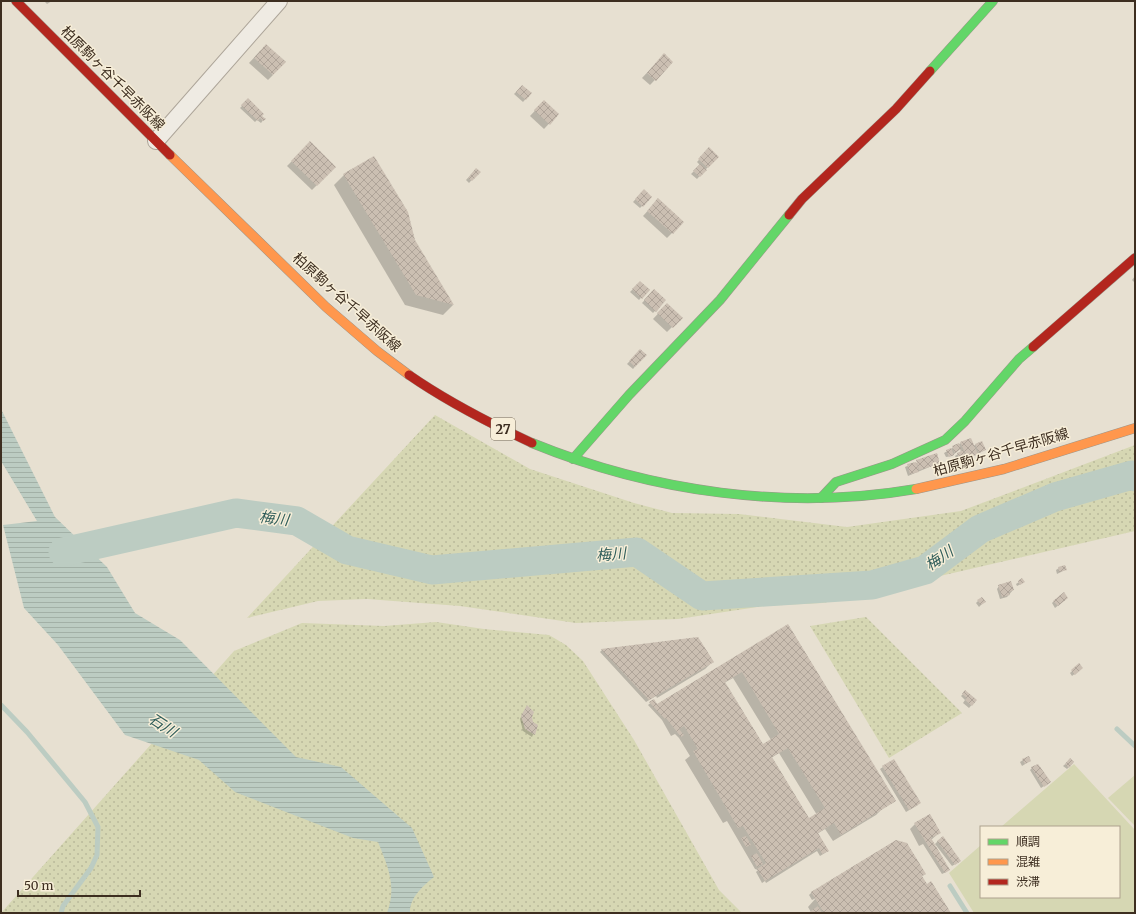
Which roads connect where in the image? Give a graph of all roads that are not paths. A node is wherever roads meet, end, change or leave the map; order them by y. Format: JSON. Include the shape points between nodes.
{"nodes":[{"id":1,"x":16,"y":1,"type":"edge"},
{"id":2,"x":279,"y":1,"type":"edge"},
{"id":3,"x":993,"y":1,"type":"edge"},
{"id":4,"x":156,"y":141,"type":"junction"},
{"id":5,"x":1135,"y":258,"type":"edge"},
{"id":6,"x":1135,"y":428,"type":"edge"},
{"id":7,"x":573,"y":459,"type":"junction"},
{"id":8,"x":821,"y":498,"type":"junction"}],
"edges":[{"from":1,"to":4,"type":"main road","name":"柏原駒ヶ谷千早赤阪線","number":"27"},
{"from":2,"to":4,"type":"street"},
{"from":3,"to":7,"type":"main road","via":[[896,109],[802,200],[720,300]]},
{"from":4,"to":7,"type":"main road","name":"柏原駒ヶ谷千早赤阪線","number":"27","via":[[314,295],[360,337],[396,365],[430,390],[486,421]]},
{"from":5,"to":8,"type":"main road","via":[[1019,359],[965,421],[944,440],[892,464],[836,482]]},
{"from":6,"to":8,"type":"main road","name":"柏原駒ヶ谷千早赤阪線","number":"27","via":[[971,478],[870,495]]},
{"from":7,"to":8,"type":"main road","name":"柏原駒ヶ谷千早赤阪線","number":"27","via":[[636,479],[708,493]]}]}
